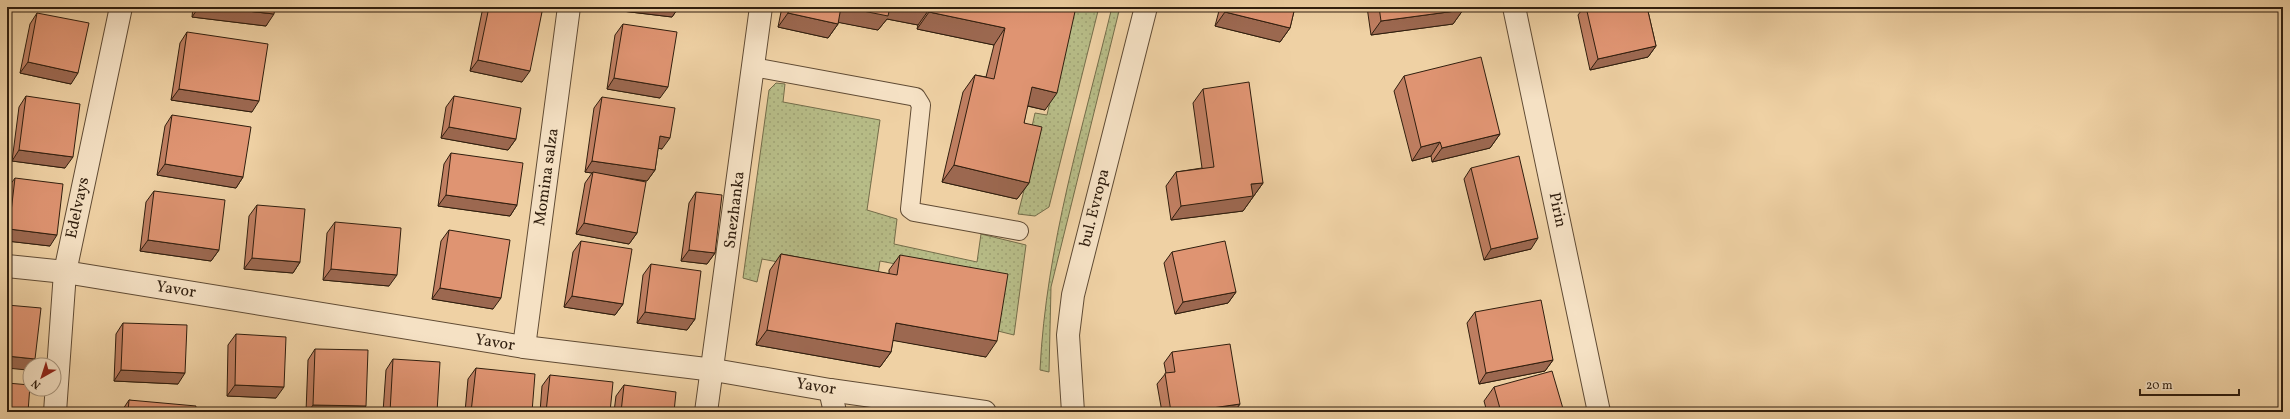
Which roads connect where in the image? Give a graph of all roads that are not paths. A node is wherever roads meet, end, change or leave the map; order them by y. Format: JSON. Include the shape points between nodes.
{"nodes":[{"id":1,"x":121,"y":7,"type":"edge"},
{"id":2,"x":569,"y":7,"type":"edge"},
{"id":3,"x":761,"y":7,"type":"edge"},
{"id":4,"x":1146,"y":7,"type":"edge"},
{"id":5,"x":1514,"y":7,"type":"edge"},
{"id":6,"x":753,"y":67,"type":"junction"},
{"id":7,"x":1019,"y":231,"type":"dead end"},
{"id":8,"x":7,"y":266,"type":"edge"},
{"id":9,"x":65,"y":272,"type":"junction"},
{"id":10,"x":524,"y":347,"type":"junction"},
{"id":11,"x":714,"y":370,"type":"junction"},
{"id":12,"x":830,"y":390,"type":"junction"},
{"id":13,"x":55,"y":412,"type":"edge"},
{"id":14,"x":706,"y":412,"type":"edge"},
{"id":15,"x":835,"y":412,"type":"edge"},
{"id":16,"x":985,"y":412,"type":"edge"},
{"id":17,"x":1073,"y":412,"type":"edge"},
{"id":18,"x":1599,"y":412,"type":"edge"}],
"edges":[{"from":1,"to":9,"type":"street","name":"Edelvays"},
{"from":2,"to":10,"type":"street","name":"Momina salza"},
{"from":3,"to":6,"type":"street","name":"Snezhanka"},
{"from":4,"to":17,"type":"street","name":"bul. Evropa","via":[[1073,295],[1068,335]]},
{"from":5,"to":18,"type":"street","name":"Pirin"},
{"from":6,"to":7,"type":"lane","via":[[916,98],[921,105],[910,209],[914,212]]},
{"from":6,"to":11,"type":"street","name":"Snezhanka"},
{"from":8,"to":9,"type":"street","name":"Yavor"},
{"from":9,"to":10,"type":"street","name":"Yavor"},
{"from":9,"to":13,"type":"street","name":"Edelvays"},
{"from":10,"to":11,"type":"street","name":"Yavor"},
{"from":11,"to":12,"type":"street","name":"Yavor"},
{"from":11,"to":14,"type":"street","name":"Snezhanka"},
{"from":12,"to":15,"type":"street"},
{"from":12,"to":16,"type":"street","name":"Yavor"}]}
